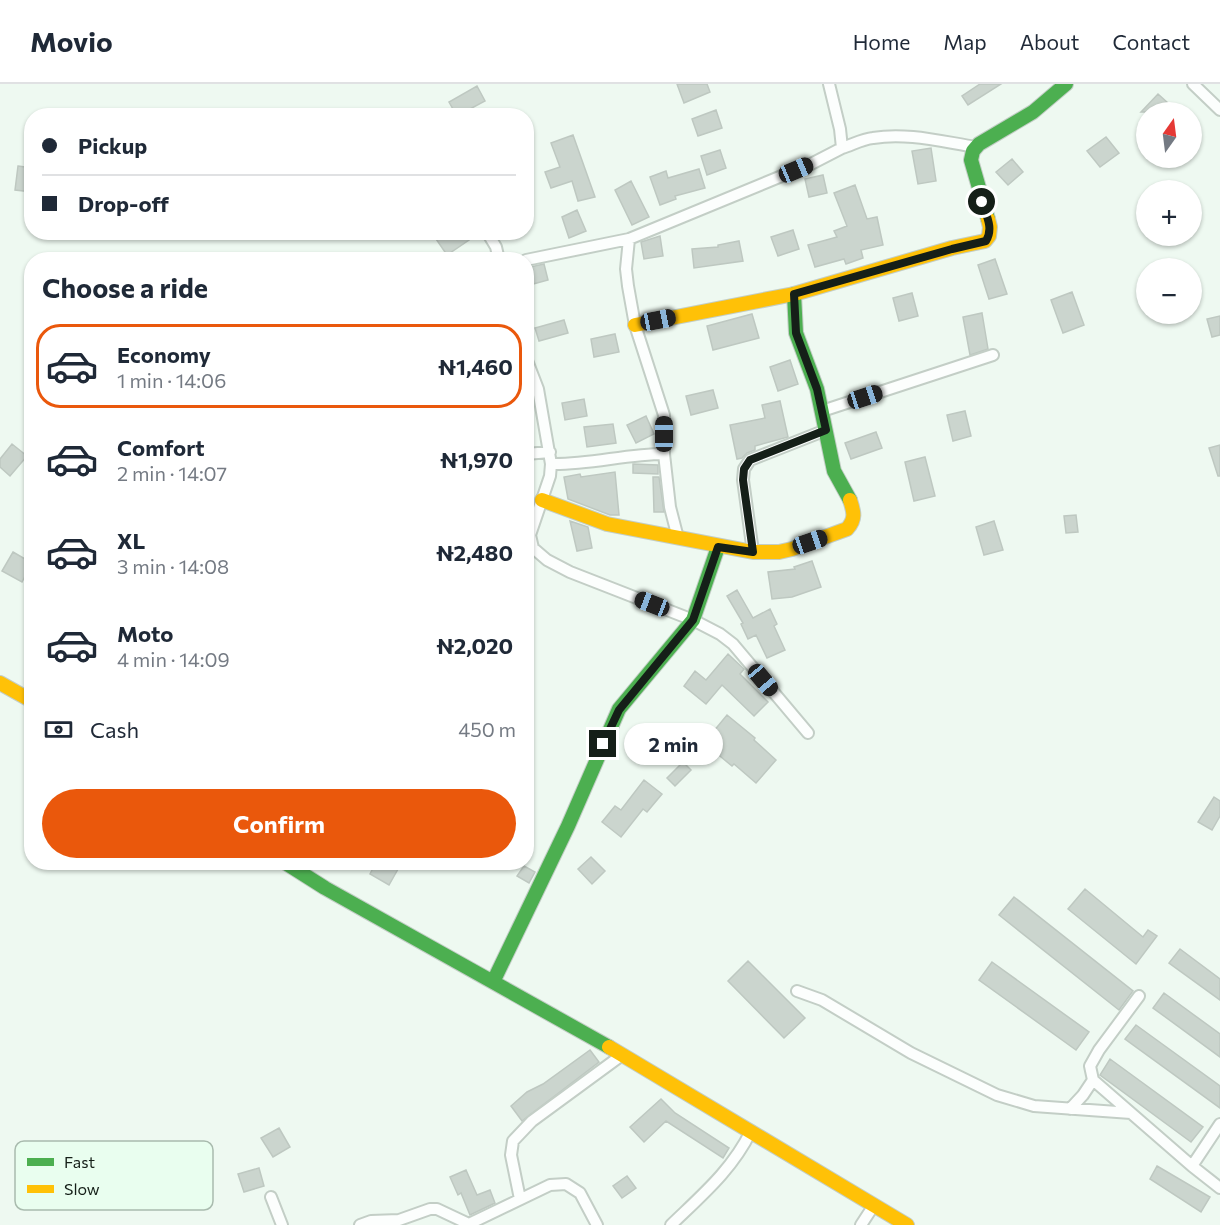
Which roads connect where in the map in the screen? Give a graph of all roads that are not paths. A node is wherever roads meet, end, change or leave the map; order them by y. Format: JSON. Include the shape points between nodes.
{"nodes":[{"id":1,"x":829,"y":84,"type":"edge"},
{"id":2,"x":1066,"y":84,"type":"edge"},
{"id":3,"x":1193,"y":84,"type":"edge"},
{"id":4,"x":1220,"y":110,"type":"edge"},
{"id":5,"x":976,"y":147,"type":"junction"},
{"id":6,"x":842,"y":148,"type":"junction"},
{"id":7,"x":629,"y":239,"type":"junction"},
{"id":8,"x":534,"y":258,"type":"edge"},
{"id":9,"x":794,"y":294,"type":"junction"},
{"id":10,"x":635,"y":325,"type":"junction"},
{"id":11,"x":993,"y":355,"type":"dead end"},
{"id":12,"x":534,"y":379,"type":"edge"},
{"id":13,"x":822,"y":411,"type":"junction"},
{"id":14,"x":826,"y":430,"type":"junction"},
{"id":15,"x":550,"y":452,"type":"junction"},
{"id":16,"x":534,"y":453,"type":"edge"},
{"id":17,"x":664,"y":454,"type":"junction"},
{"id":18,"x":551,"y":464,"type":"junction"},
{"id":19,"x":542,"y":500,"type":"junction"},
{"id":20,"x":534,"y":523,"type":"edge"},
{"id":21,"x":678,"y":538,"type":"junction"},
{"id":22,"x":718,"y":547,"type":"junction"},
{"id":23,"x":534,"y":549,"type":"edge"},
{"id":24,"x":753,"y":552,"type":"junction"},
{"id":25,"x":693,"y":620,"type":"junction"},
{"id":26,"x":0,"y":683,"type":"edge"},
{"id":27,"x":24,"y":696,"type":"edge"},
{"id":28,"x":808,"y":733,"type":"dead end"},
{"id":29,"x":297,"y":870,"type":"edge"},
{"id":30,"x":493,"y":982,"type":"junction"},
{"id":31,"x":796,"y":991,"type":"dead end"},
{"id":32,"x":1139,"y":996,"type":"dead end"},
{"id":33,"x":622,"y":1055,"type":"junction"},
{"id":34,"x":1093,"y":1080,"type":"junction"},
{"id":35,"x":1070,"y":1109,"type":"junction"},
{"id":36,"x":1131,"y":1113,"type":"junction"},
{"id":37,"x":1220,"y":1124,"type":"edge"},
{"id":38,"x":751,"y":1131,"type":"junction"},
{"id":39,"x":1192,"y":1166,"type":"junction"},
{"id":40,"x":1220,"y":1188,"type":"edge"},
{"id":41,"x":271,"y":1197,"type":"dead end"},
{"id":42,"x":520,"y":1199,"type":"junction"},
{"id":43,"x":874,"y":1205,"type":"junction"},
{"id":44,"x":471,"y":1224,"type":"edge"},
{"id":45,"x":282,"y":1225,"type":"edge"},
{"id":46,"x":360,"y":1225,"type":"edge"},
{"id":47,"x":597,"y":1225,"type":"edge"},
{"id":48,"x":671,"y":1225,"type":"edge"},
{"id":49,"x":861,"y":1225,"type":"edge"},
{"id":50,"x":907,"y":1225,"type":"edge"}],
"edges":[{"from":1,"to":6,"type":"street"},
{"from":2,"to":5,"type":"street","via":[[1033,112]]},
{"from":3,"to":4,"type":"street"},
{"from":5,"to":6,"type":"street","via":[[891,136]]},
{"from":5,"to":9,"type":"street","via":[[971,160],[990,227],[986,241]]},
{"from":6,"to":7,"type":"street"},
{"from":7,"to":8,"type":"street"},
{"from":7,"to":10,"type":"street","via":[[626,269]]},
{"from":9,"to":10,"type":"street"},
{"from":9,"to":13,"type":"street","via":[[796,333]]},
{"from":10,"to":17,"type":"street","via":[[664,415]]},
{"from":11,"to":13,"type":"street"},
{"from":12,"to":15,"type":"street"},
{"from":13,"to":14,"type":"street"},
{"from":14,"to":24,"type":"street","via":[[750,460],[744,469]]},
{"from":14,"to":24,"type":"street","via":[[834,471],[850,499],[853,522],[847,529],[792,549]]},
{"from":15,"to":16,"type":"street"},
{"from":15,"to":18,"type":"street"},
{"from":17,"to":18,"type":"street"},
{"from":17,"to":21,"type":"street"},
{"from":18,"to":19,"type":"street"},
{"from":19,"to":20,"type":"street"},
{"from":19,"to":21,"type":"street","via":[[607,524]]},
{"from":21,"to":22,"type":"street"},
{"from":22,"to":24,"type":"street"},
{"from":22,"to":25,"type":"street"},
{"from":23,"to":25,"type":"street","via":[[570,572]]},
{"from":25,"to":28,"type":"street","via":[[732,644]]},
{"from":25,"to":30,"type":"street","via":[[619,710]]},
{"from":26,"to":27,"type":"street"},
{"from":29,"to":30,"type":"street"},
{"from":30,"to":33,"type":"street"},
{"from":31,"to":35,"type":"street","via":[[822,999],[911,1053],[997,1095],[1034,1106]]},
{"from":32,"to":34,"type":"street","via":[[1090,1066]]},
{"from":33,"to":38,"type":"street"},
{"from":33,"to":42,"type":"street","via":[[532,1121],[513,1141],[511,1155]]},
{"from":34,"to":35,"type":"street"},
{"from":34,"to":36,"type":"street"},
{"from":35,"to":36,"type":"street"},
{"from":36,"to":39,"type":"street"},
{"from":37,"to":39,"type":"street"},
{"from":38,"to":43,"type":"street"},
{"from":38,"to":48,"type":"street","via":[[728,1170]]},
{"from":39,"to":40,"type":"street"},
{"from":41,"to":45,"type":"street"},
{"from":42,"to":44,"type":"street"},
{"from":42,"to":47,"type":"street","via":[[550,1185],[566,1184],[580,1192]]},
{"from":43,"to":49,"type":"street"},
{"from":43,"to":50,"type":"street"},
{"from":44,"to":46,"type":"street","via":[[430,1209],[399,1220]]}]}
